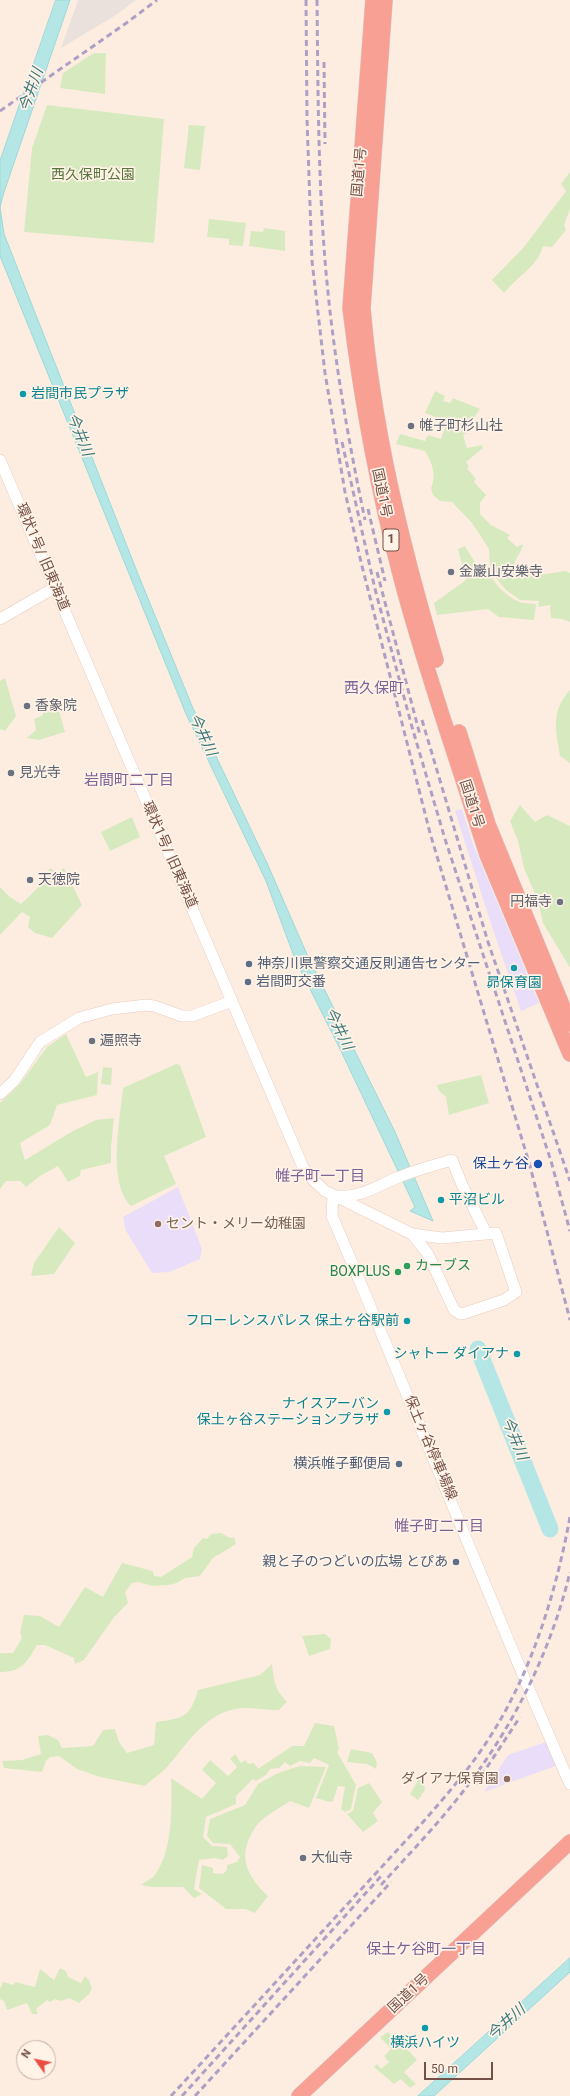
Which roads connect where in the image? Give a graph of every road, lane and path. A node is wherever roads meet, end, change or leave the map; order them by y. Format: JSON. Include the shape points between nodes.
{"nodes":[{"id":1,"x":373,"y":0,"type":"edge"},
{"id":2,"x":386,"y":0,"type":"edge"},
{"id":3,"x":0,"y":460,"type":"edge"},
{"id":4,"x":54,"y":588,"type":"junction"},
{"id":5,"x":0,"y":620,"type":"edge"},
{"id":6,"x":232,"y":1002,"type":"junction"},
{"id":7,"x":570,"y":1024,"type":"edge"},
{"id":8,"x":570,"y":1054,"type":"edge"},
{"id":9,"x":0,"y":1094,"type":"edge"},
{"id":10,"x":334,"y":1195,"type":"junction"},
{"id":11,"x":486,"y":1233,"type":"junction"},
{"id":12,"x":412,"y":1234,"type":"junction"},
{"id":13,"x":570,"y":1784,"type":"edge"},
{"id":14,"x":570,"y":1842,"type":"edge"},
{"id":15,"x":299,"y":2096,"type":"edge"}],
"edges":[{"from":1,"to":8,"type":"highway","name":"国道1号","number":"1","via":[[350,308],[380,495],[401,580],[478,827]]},
{"from":2,"to":7,"type":"highway","name":"国道1号","number":"1","via":[[363,308],[367,354],[382,440],[404,546],[488,824]]},
{"from":3,"to":4,"type":"street","name":"環状1号/ 旧東海道"},
{"from":4,"to":5,"type":"street"},
{"from":4,"to":6,"type":"street","name":"環状1号/ 旧東海道"},
{"from":6,"to":9,"type":"street","via":[[187,1016],[146,1005],[112,1009],[79,1018],[40,1042],[14,1081]]},
{"from":6,"to":10,"type":"street","name":"環状1号/ 旧東海道","via":[[303,1167],[317,1184]]},
{"from":10,"to":11,"type":"street","via":[[348,1197],[362,1194],[414,1171],[452,1160]]},
{"from":10,"to":12,"type":"street","name":"環状1号/ 旧東海道"},
{"from":10,"to":13,"type":"street","name":"保土ヶ谷停車場線","via":[[332,1216]]},
{"from":11,"to":12,"type":"street","via":[[442,1238]]},
{"from":11,"to":12,"type":"street","via":[[494,1232],[498,1235],[516,1292],[504,1300],[460,1314],[450,1305],[428,1254]]},
{"from":14,"to":15,"type":"highway","name":"国道1号"}]}
